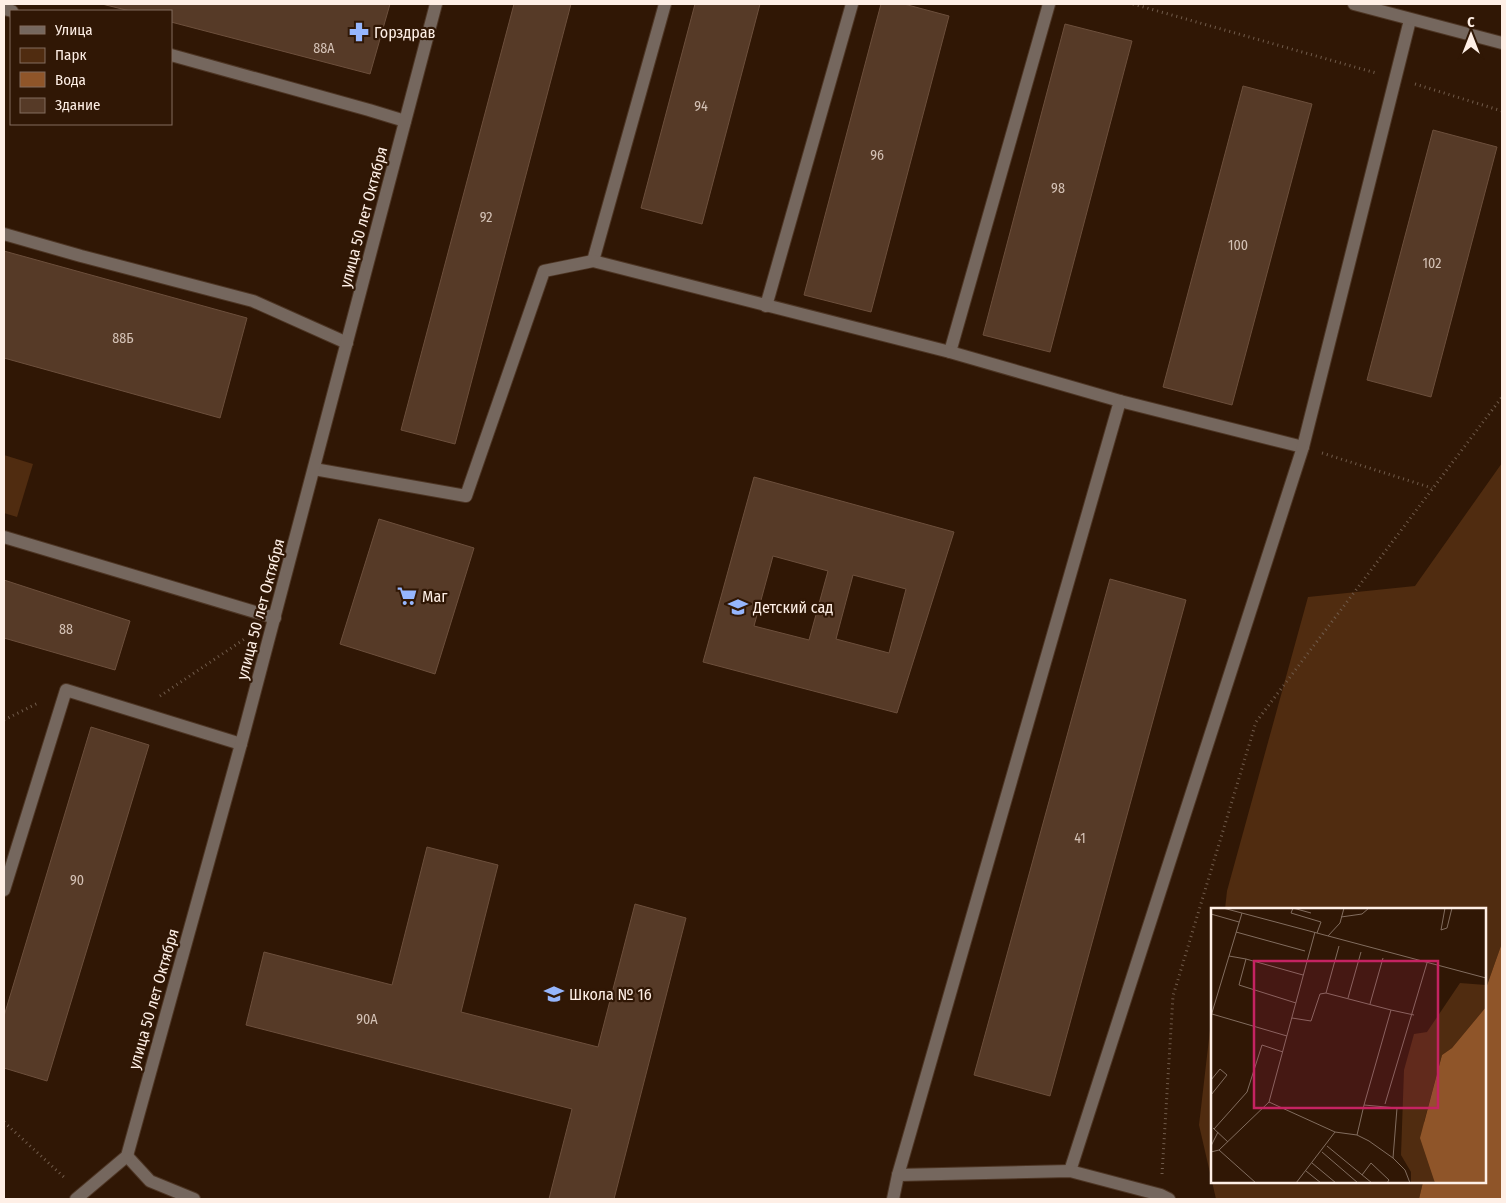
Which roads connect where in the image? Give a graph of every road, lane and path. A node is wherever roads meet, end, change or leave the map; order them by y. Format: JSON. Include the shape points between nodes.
{"nodes":[{"id":1,"x":436,"y":4,"type":"edge"},
{"id":2,"x":665,"y":4,"type":"edge"},
{"id":3,"x":852,"y":4,"type":"edge"},
{"id":4,"x":1049,"y":4,"type":"edge"},
{"id":5,"x":1133,"y":4,"type":"edge"},
{"id":6,"x":1354,"y":4,"type":"edge"},
{"id":7,"x":1410,"y":20,"type":"junction"},
{"id":8,"x":1502,"y":43,"type":"edge"},
{"id":9,"x":172,"y":55,"type":"edge"},
{"id":10,"x":1394,"y":78,"type":"junction"},
{"id":11,"x":1502,"y":111,"type":"edge"},
{"id":12,"x":405,"y":121,"type":"junction"},
{"id":13,"x":4,"y":234,"type":"edge"},
{"id":14,"x":593,"y":262,"type":"junction"},
{"id":15,"x":766,"y":306,"type":"junction"},
{"id":16,"x":346,"y":343,"type":"junction"},
{"id":17,"x":950,"y":352,"type":"junction"},
{"id":18,"x":1502,"y":397,"type":"edge"},
{"id":19,"x":1120,"y":401,"type":"junction"},
{"id":20,"x":1303,"y":447,"type":"junction"},
{"id":21,"x":314,"y":469,"type":"junction"},
{"id":22,"x":1432,"y":488,"type":"junction"},
{"id":23,"x":4,"y":538,"type":"edge"},
{"id":24,"x":275,"y":618,"type":"junction"},
{"id":25,"x":66,"y":690,"type":"junction"},
{"id":26,"x":137,"y":712,"type":"junction"},
{"id":27,"x":4,"y":720,"type":"edge"},
{"id":28,"x":242,"y":744,"type":"junction"},
{"id":29,"x":4,"y":890,"type":"edge"},
{"id":30,"x":4,"y":1122,"type":"edge"},
{"id":31,"x":127,"y":1156,"type":"junction"},
{"id":32,"x":1070,"y":1171,"type":"junction"},
{"id":33,"x":898,"y":1175,"type":"junction"},
{"id":34,"x":79,"y":1196,"type":"edge"},
{"id":35,"x":1165,"y":1197,"type":"edge"},
{"id":36,"x":194,"y":1199,"type":"edge"},
{"id":37,"x":893,"y":1199,"type":"edge"}],
"edges":[{"from":1,"to":12,"type":"street","name":"улица 50 лет Октября"},
{"from":2,"to":14,"type":"street"},
{"from":3,"to":15,"type":"street"},
{"from":4,"to":17,"type":"street"},
{"from":5,"to":10,"type":"path"},
{"from":6,"to":7,"type":"street"},
{"from":7,"to":8,"type":"street"},
{"from":7,"to":10,"type":"street"},
{"from":9,"to":12,"type":"street"},
{"from":10,"to":11,"type":"path"},
{"from":10,"to":20,"type":"street"},
{"from":12,"to":16,"type":"street","name":"улица 50 лет Октября"},
{"from":13,"to":16,"type":"street","via":[[253,301]]},
{"from":14,"to":15,"type":"street"},
{"from":14,"to":21,"type":"street","via":[[544,272],[466,496]]},
{"from":15,"to":17,"type":"street"},
{"from":16,"to":21,"type":"street","name":"улица 50 лет Октября"},
{"from":17,"to":19,"type":"street"},
{"from":18,"to":22,"type":"path"},
{"from":19,"to":20,"type":"street"},
{"from":19,"to":33,"type":"street"},
{"from":20,"to":22,"type":"path"},
{"from":20,"to":32,"type":"street"},
{"from":21,"to":24,"type":"street","name":"улица 50 лет Октября"},
{"from":22,"to":35,"type":"path","via":[[1256,722],[1173,996]]},
{"from":23,"to":24,"type":"street"},
{"from":24,"to":26,"type":"path"},
{"from":24,"to":28,"type":"street","name":"улица 50 лет Октября"},
{"from":25,"to":26,"type":"street"},
{"from":25,"to":27,"type":"path"},
{"from":25,"to":29,"type":"street"},
{"from":26,"to":28,"type":"street"},
{"from":28,"to":31,"type":"street","name":"улица 50 лет Октября"},
{"from":30,"to":34,"type":"path"},
{"from":31,"to":34,"type":"street"},
{"from":31,"to":36,"type":"street","via":[[150,1181]]},
{"from":32,"to":33,"type":"street"},
{"from":32,"to":35,"type":"street"},
{"from":33,"to":37,"type":"street"}]}
